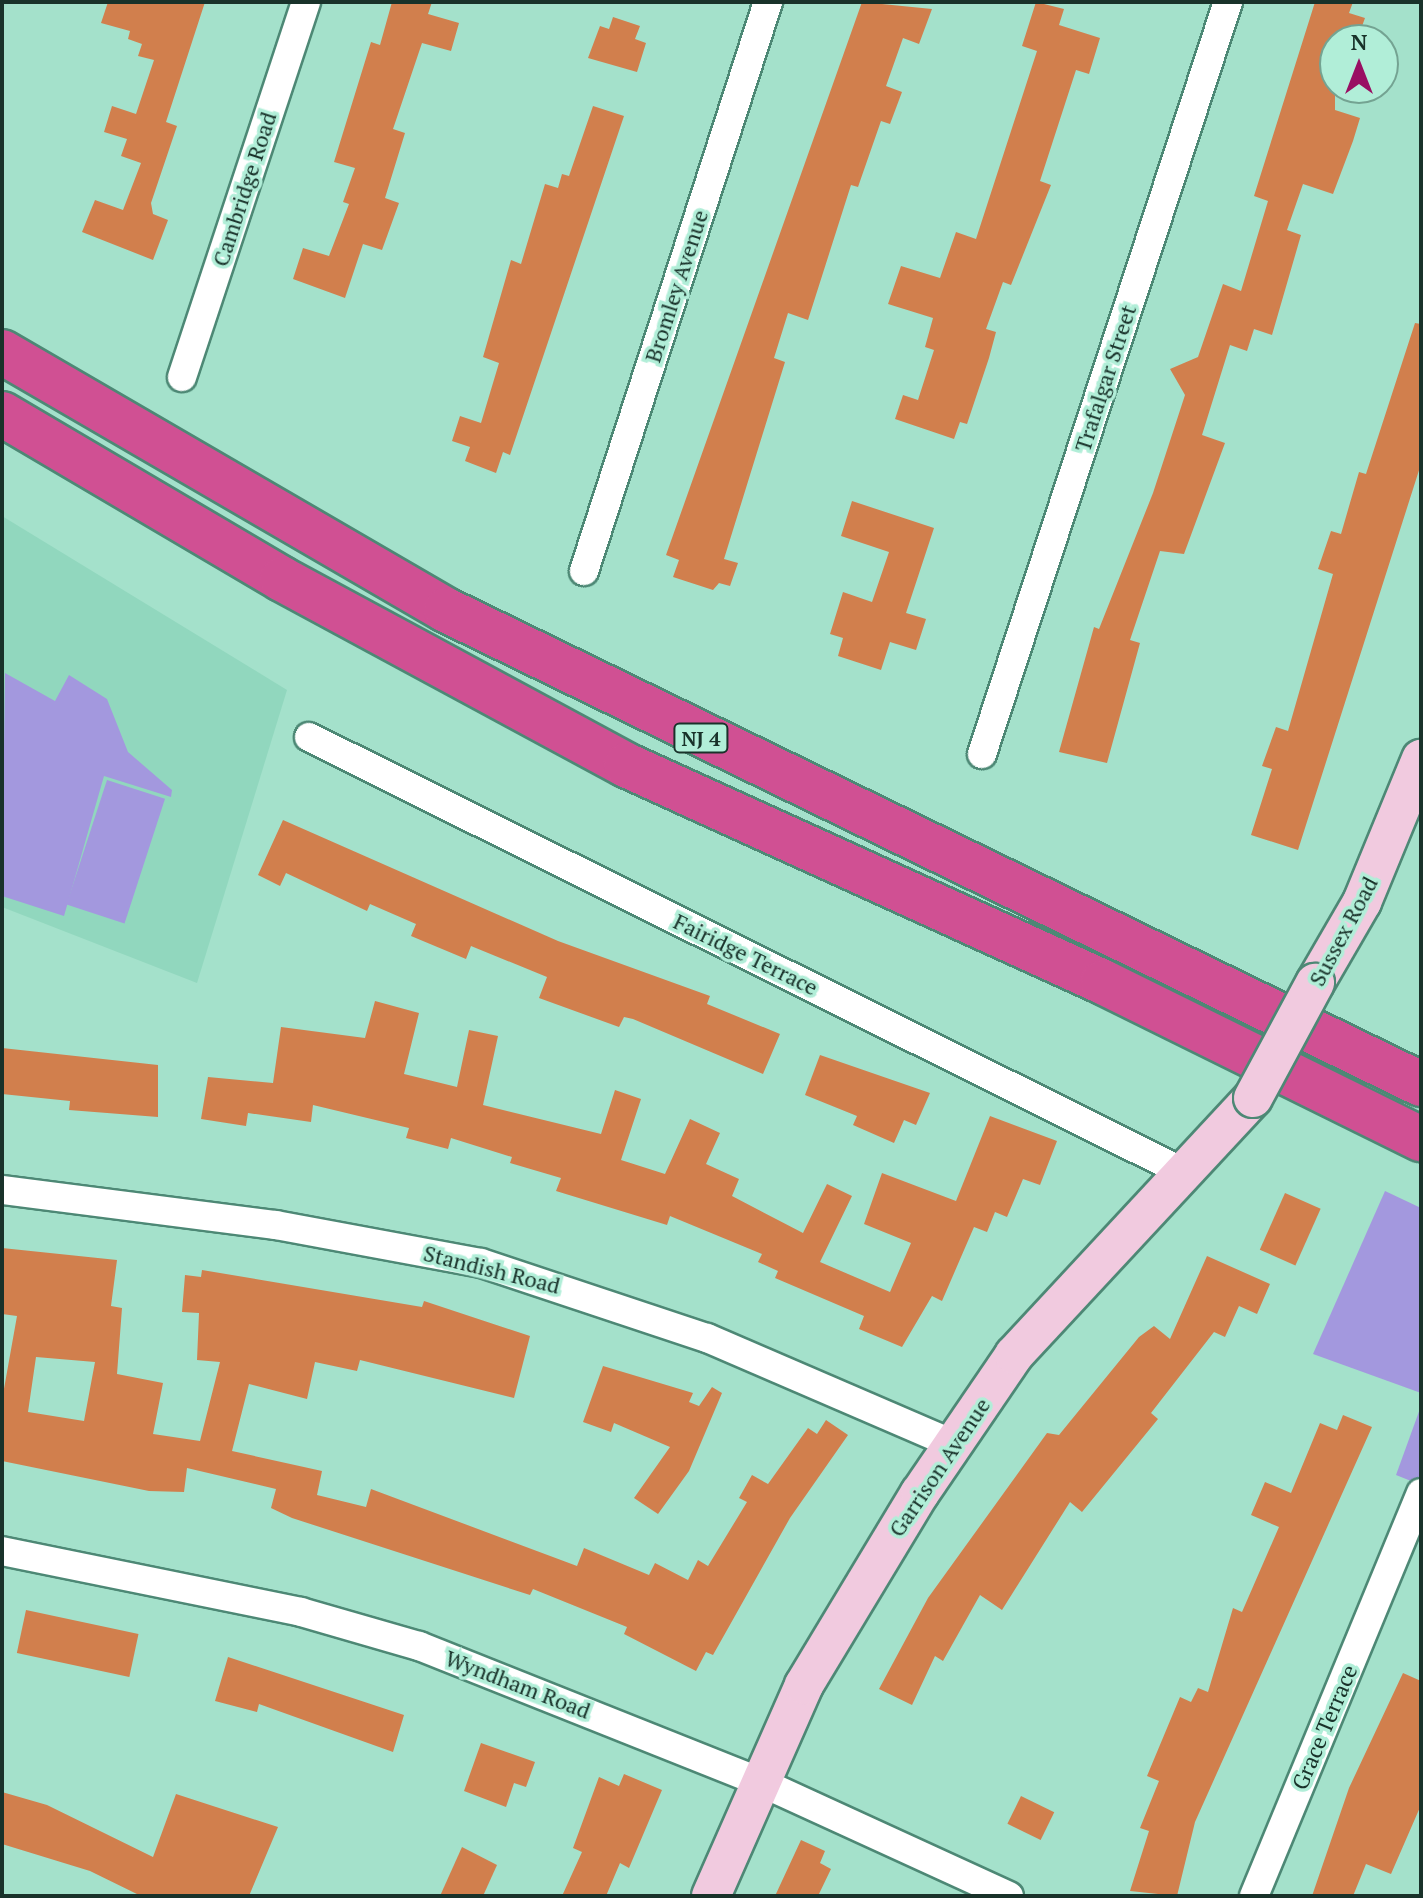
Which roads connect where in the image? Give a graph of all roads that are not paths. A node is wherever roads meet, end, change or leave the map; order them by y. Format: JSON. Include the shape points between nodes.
{"nodes":[{"id":1,"x":306,"y":2,"type":"edge"},
{"id":2,"x":768,"y":2,"type":"edge"},
{"id":3,"x":1228,"y":2,"type":"edge"},
{"id":4,"x":2,"y":352,"type":"edge"},
{"id":5,"x":182,"y":377,"type":"dead end"},
{"id":6,"x":2,"y":414,"type":"edge"},
{"id":7,"x":584,"y":571,"type":"dead end"},
{"id":8,"x":309,"y":737,"type":"dead end"},
{"id":9,"x":982,"y":754,"type":"dead end"},
{"id":10,"x":1421,"y":759,"type":"edge"},
{"id":11,"x":1421,"y":1084,"type":"edge"},
{"id":12,"x":1253,"y":1098,"type":"joint"},
{"id":13,"x":1421,"y":1139,"type":"edge"},
{"id":14,"x":1183,"y":1172,"type":"junction"},
{"id":15,"x":2,"y":1190,"type":"edge"},
{"id":16,"x":955,"y":1445,"type":"junction"},
{"id":17,"x":1421,"y":1493,"type":"edge"},
{"id":18,"x":2,"y":1551,"type":"edge"},
{"id":19,"x":758,"y":1781,"type":"junction"},
{"id":20,"x":711,"y":1896,"type":"edge"},
{"id":21,"x":1009,"y":1896,"type":"edge"},
{"id":22,"x":1254,"y":1896,"type":"edge"}],
"edges":[{"from":1,"to":5,"type":"street","name":"Cambridge Road"},
{"from":2,"to":7,"type":"street","name":"Bromley Avenue"},
{"from":3,"to":9,"type":"street","name":"Trafalgar Street"},
{"from":4,"to":11,"type":"highway","number":"NJ 4","via":[[446,610]]},
{"from":6,"to":13,"type":"highway","number":"NJ 4","via":[[282,579],[626,765],[1103,982]]},
{"from":8,"to":14,"type":"street","name":"Fairidge Terrace"},
{"from":10,"to":12,"type":"street","name":"Sussex Road","bridge":true,"via":[[1362,902]]},
{"from":12,"to":14,"type":"street","name":"Garrison Avenue"},
{"from":14,"to":16,"type":"street","name":"Garrison Avenue","via":[[1014,1355]]},
{"from":15,"to":16,"type":"street","name":"Standish Road","via":[[306,1229],[481,1263],[707,1338]]},
{"from":16,"to":19,"type":"street","name":"Garrison Avenue","via":[[859,1587]]},
{"from":17,"to":22,"type":"street","name":"Grace Terrace"},
{"from":18,"to":19,"type":"street","name":"Wyndham Road","via":[[301,1612],[419,1646]]},
{"from":19,"to":20,"type":"street","name":"Garrison Avenue"},
{"from":19,"to":21,"type":"street","name":"Wyndham Road"}]}
